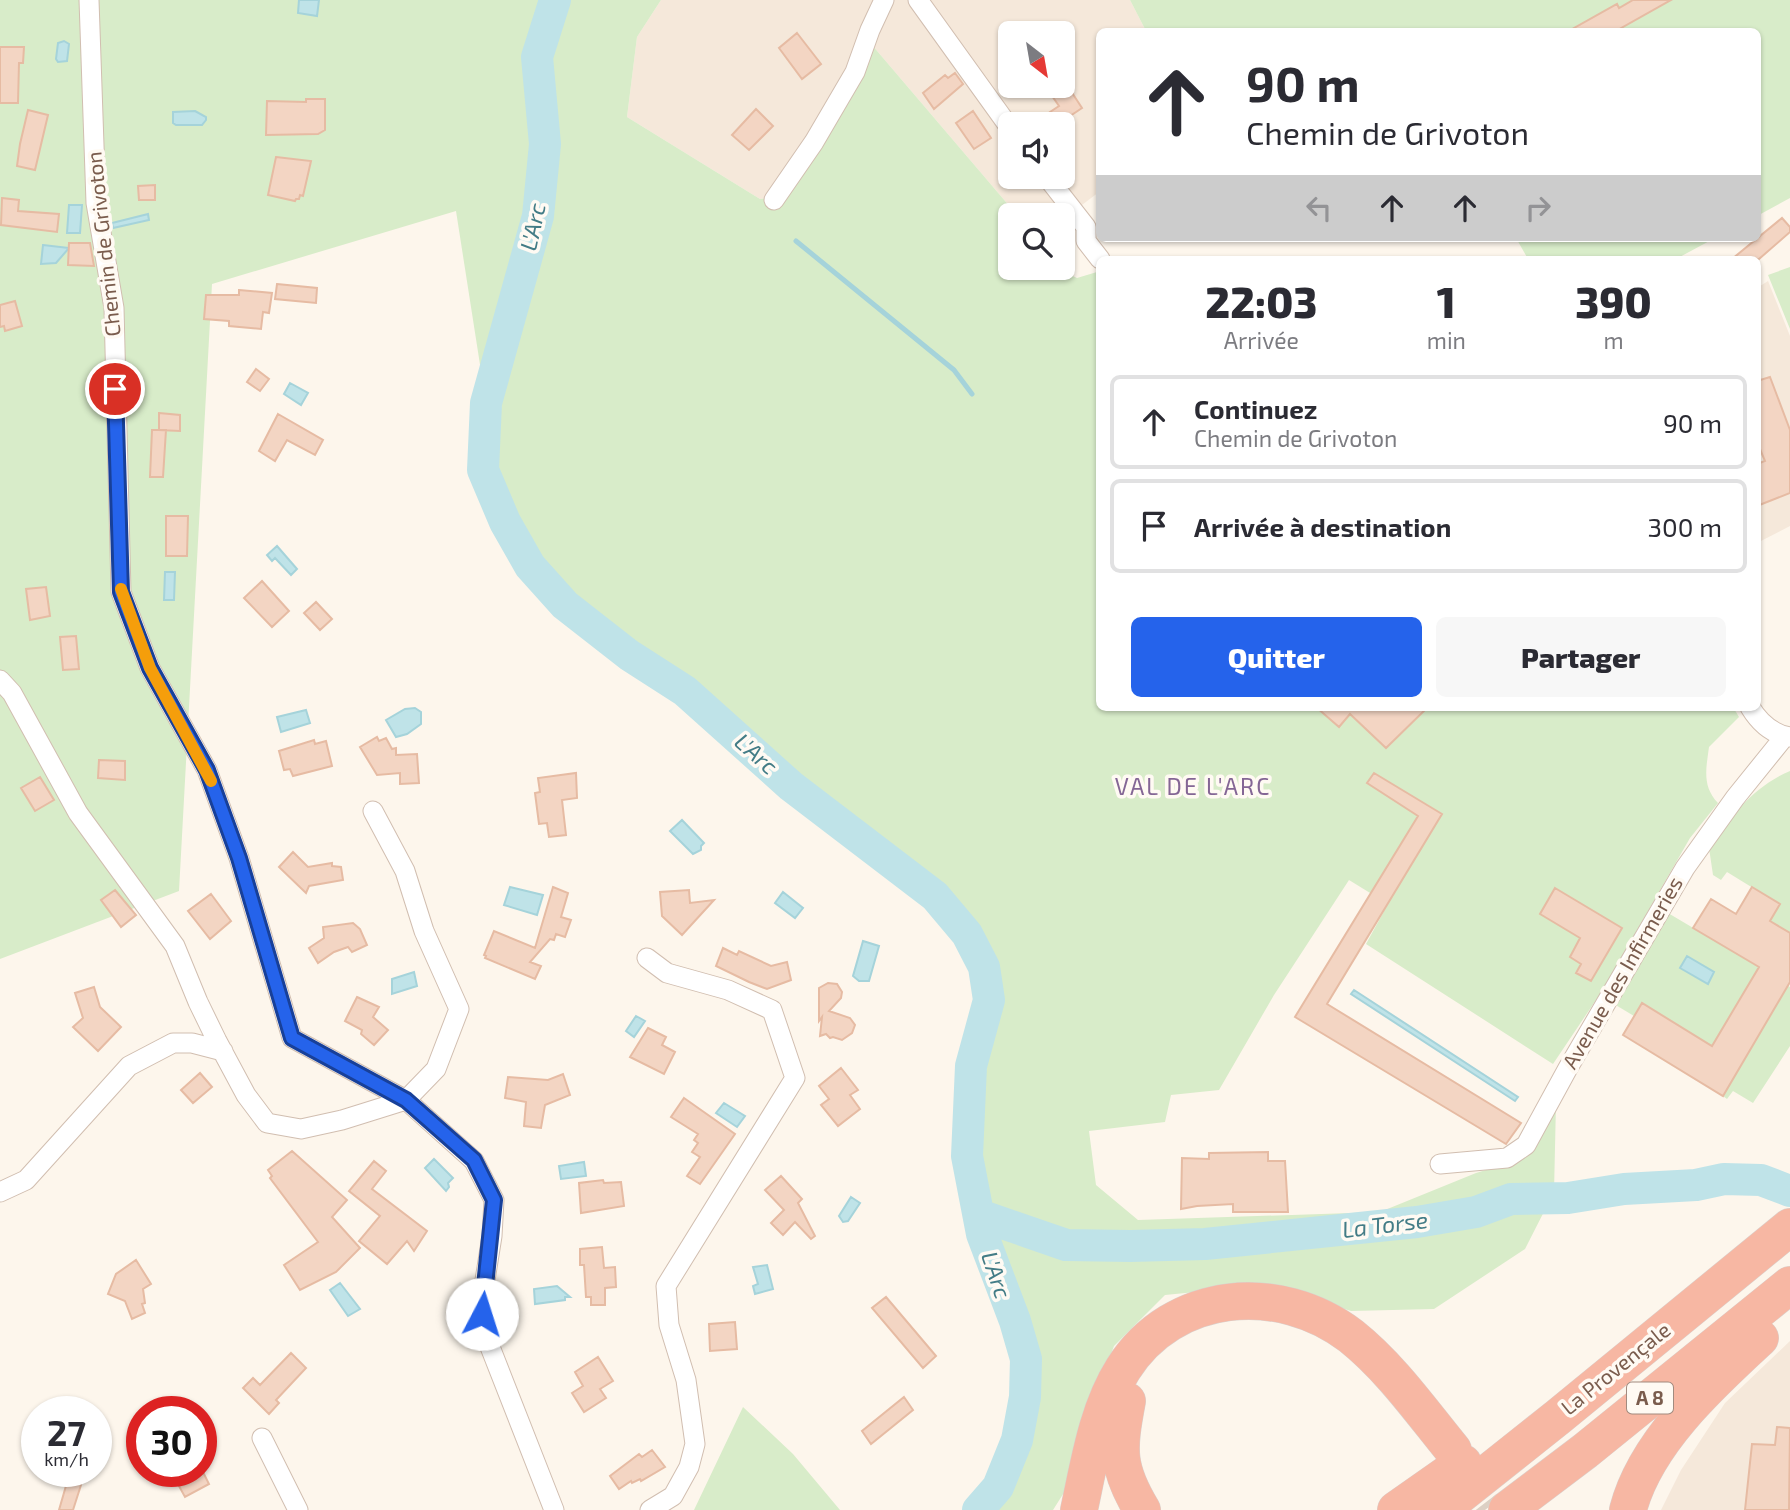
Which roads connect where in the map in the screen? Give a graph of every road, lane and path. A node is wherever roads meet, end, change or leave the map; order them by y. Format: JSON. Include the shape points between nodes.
{"nodes":[{"id":1,"x":89,"y":0,"type":"edge"},
{"id":2,"x":884,"y":0,"type":"edge"},
{"id":3,"x":918,"y":0,"type":"edge"},
{"id":4,"x":998,"y":112,"type":"edge"},
{"id":5,"x":1056,"y":189,"type":"edge"},
{"id":6,"x":774,"y":200,"type":"dead end"},
{"id":7,"x":1098,"y":256,"type":"edge"},
{"id":8,"x":0,"y":680,"type":"edge"},
{"id":9,"x":1753,"y":711,"type":"edge"},
{"id":10,"x":1787,"y":736,"type":"edge"},
{"id":11,"x":373,"y":811,"type":"dead end"},
{"id":12,"x":647,"y":958,"type":"dead end"},
{"id":13,"x":223,"y":1051,"type":"junction"},
{"id":14,"x":406,"y":1100,"type":"junction"},
{"id":15,"x":1440,"y":1164,"type":"dead end"},
{"id":16,"x":0,"y":1192,"type":"edge"},
{"id":17,"x":1790,"y":1227,"type":"edge"},
{"id":18,"x":1790,"y":1285,"type":"edge"},
{"id":19,"x":1712,"y":1291,"type":"junction"},
{"id":20,"x":1790,"y":1310,"type":"edge"},
{"id":21,"x":262,"y":1438,"type":"dead end"},
{"id":22,"x":559,"y":1509,"type":"edge"},
{"id":23,"x":298,"y":1510,"type":"edge"},
{"id":24,"x":650,"y":1510,"type":"edge"},
{"id":25,"x":1079,"y":1510,"type":"edge"},
{"id":26,"x":1142,"y":1510,"type":"edge"},
{"id":27,"x":1395,"y":1510,"type":"edge"},
{"id":28,"x":1441,"y":1510,"type":"edge"},
{"id":29,"x":1507,"y":1510,"type":"edge"},
{"id":30,"x":1629,"y":1510,"type":"edge"}],
"edges":[{"from":1,"to":14,"type":"street","name":"Chemin de Grivoton","via":[[96,203],[114,308],[121,592],[150,668],[207,770],[239,858],[292,1038]]},
{"from":2,"to":6,"type":"street","via":[[855,72]]},
{"from":3,"to":4,"type":"street"},
{"from":5,"to":7,"type":"street","via":[[1086,227],[1086,241]]},
{"from":8,"to":13,"type":"street","via":[[12,693],[78,813],[176,946]]},
{"from":9,"to":10,"type":"street","name":"Avenue des Infirmeries","via":[[1770,729]]},
{"from":10,"to":15,"type":"street","name":"Avenue des Infirmeries","via":[[1685,868],[1526,1145],[1507,1158]]},
{"from":11,"to":14,"type":"street","via":[[405,872],[424,932],[459,1009],[436,1069]]},
{"from":12,"to":24,"type":"street","via":[[667,973],[728,990],[772,1010],[795,1078],[666,1286],[669,1325],[686,1380],[695,1444],[673,1496]]},
{"from":13,"to":14,"type":"street","via":[[267,1123],[301,1129]]},
{"from":13,"to":16,"type":"street","via":[[192,1043],[173,1044],[129,1066],[26,1180]]},
{"from":14,"to":22,"type":"street","name":"Chemin de Grivoton","via":[[474,1160],[494,1200],[482,1299],[483,1329]]},
{"from":17,"to":19,"type":"highway","name":"La Provençale","number":"A 8"},
{"from":18,"to":29,"type":"highway","name":"La Provençale","number":"A 8"},
{"from":19,"to":27,"type":"highway"},
{"from":19,"to":28,"type":"highway","name":"La Provençale","number":"A 8"},
{"from":20,"to":30,"type":"highway","via":[[1724,1371],[1661,1440],[1632,1495]]},
{"from":21,"to":23,"type":"street"},
{"from":25,"to":26,"type":"highway","via":[[1104,1409],[1122,1369],[1144,1342],[1165,1326],[1191,1310],[1224,1303],[1277,1302],[1312,1313],[1349,1335],[1380,1362],[1448,1453],[1342,1348],[1310,1326],[1245,1314],[1184,1331],[1155,1351],[1135,1380],[1119,1442],[1128,1487]]}]}
